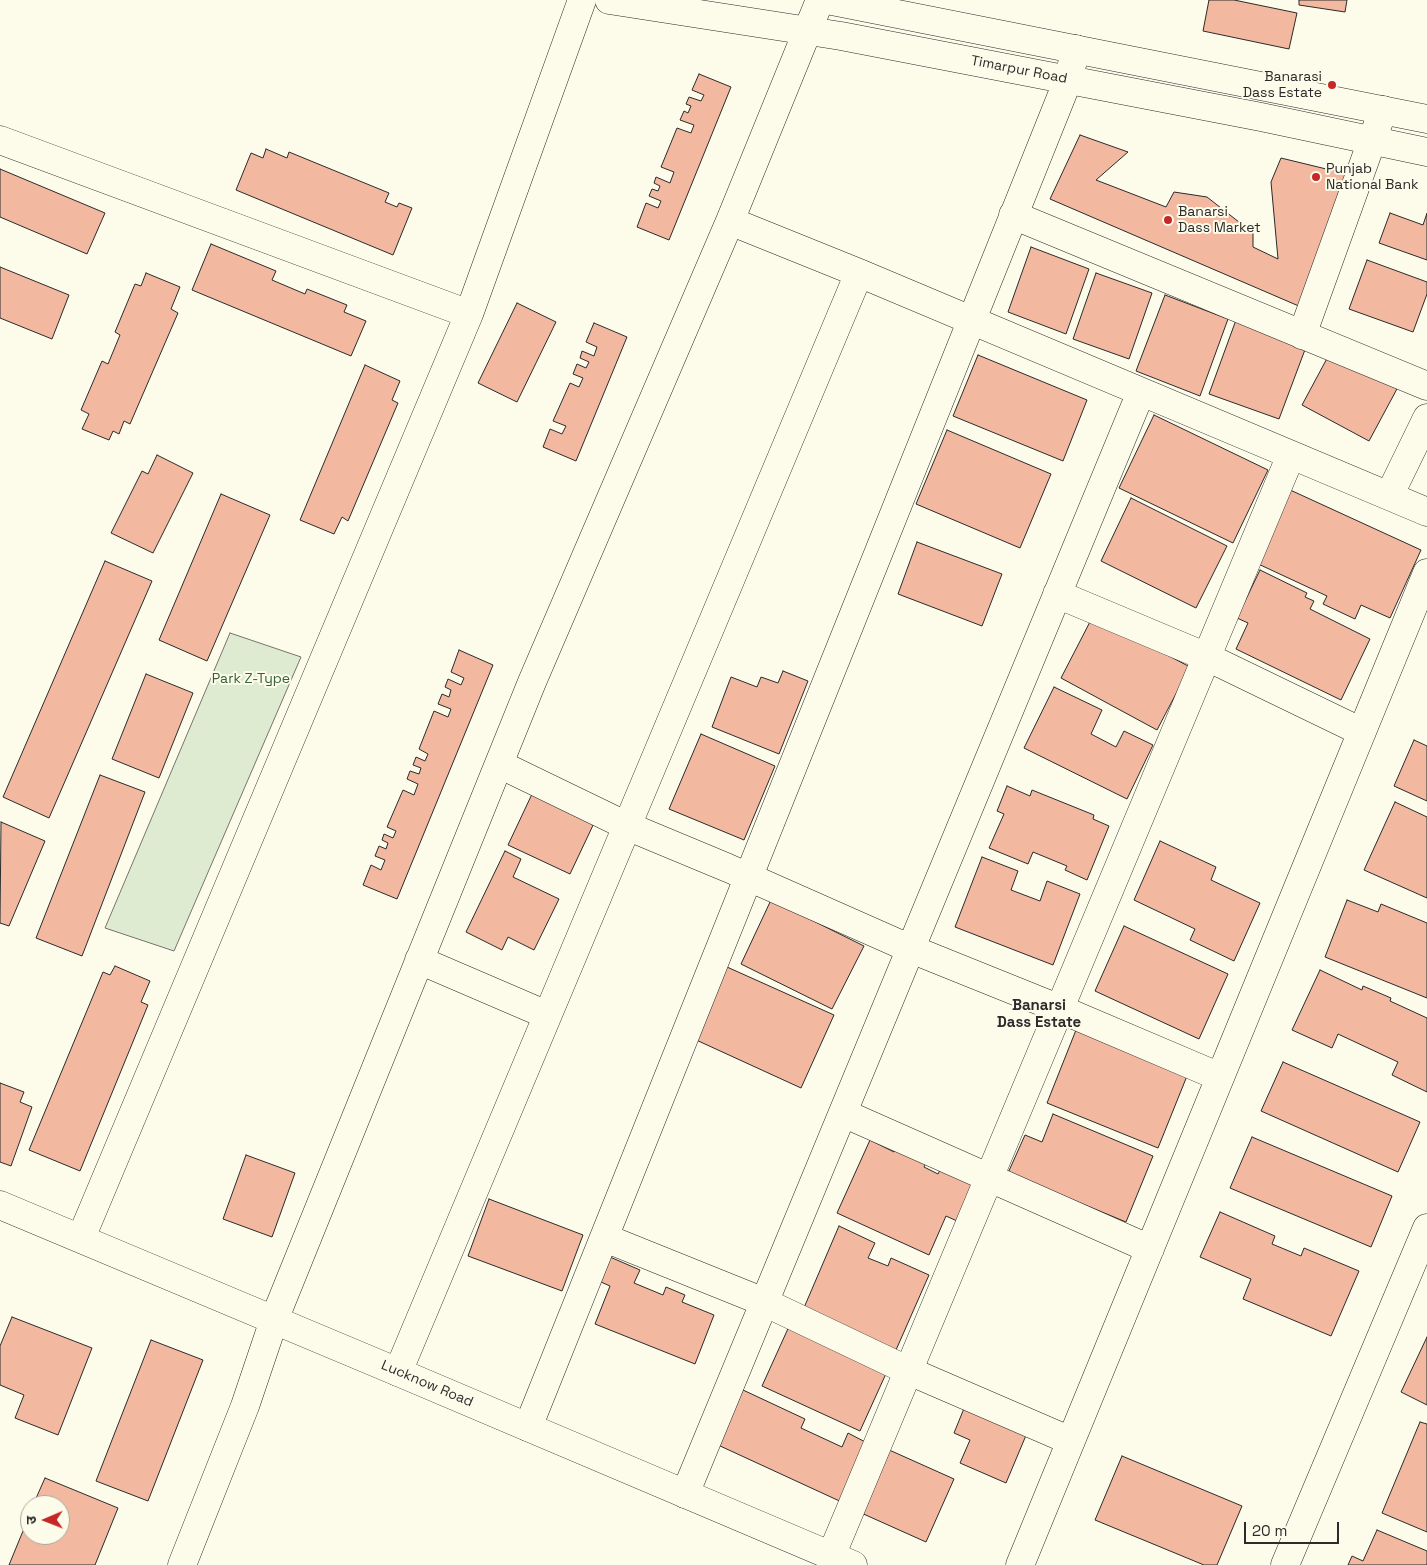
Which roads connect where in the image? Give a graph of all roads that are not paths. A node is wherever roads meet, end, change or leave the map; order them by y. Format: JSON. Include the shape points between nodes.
{"nodes":[{"id":1,"x":582,"y":0,"type":"edge"},
{"id":2,"x":609,"y":0,"type":"edge"},
{"id":3,"x":820,"y":0,"type":"edge"},
{"id":4,"x":827,"y":0,"type":"edge"},
{"id":5,"x":808,"y":30,"type":"junction"},
{"id":6,"x":1076,"y":49,"type":"junction"},
{"id":7,"x":1068,"y":80,"type":"junction"},
{"id":8,"x":1383,"y":110,"type":"junction"},
{"id":9,"x":1427,"y":119,"type":"edge"},
{"id":10,"x":0,"y":140,"type":"edge"},
{"id":11,"x":1373,"y":141,"type":"junction"},
{"id":12,"x":1427,"y":152,"type":"edge"},
{"id":13,"x":1013,"y":216,"type":"junction"},
{"id":14,"x":730,"y":221,"type":"junction"},
{"id":15,"x":859,"y":273,"type":"junction"},
{"id":16,"x":469,"y":314,"type":"junction"},
{"id":17,"x":971,"y":320,"type":"junction"},
{"id":18,"x":1302,"y":334,"type":"junction"},
{"id":19,"x":1427,"y":386,"type":"edge"},
{"id":20,"x":1141,"y":392,"type":"junction"},
{"id":21,"x":1427,"y":418,"type":"edge"},
{"id":22,"x":1291,"y":455,"type":"junction"},
{"id":23,"x":1389,"y":496,"type":"junction"},
{"id":24,"x":1427,"y":512,"type":"edge"},
{"id":25,"x":1427,"y":573,"type":"edge"},
{"id":26,"x":1058,"y":594,"type":"junction"},
{"id":27,"x":1207,"y":657,"type":"junction"},
{"id":28,"x":1362,"y":732,"type":"junction"},
{"id":29,"x":499,"y":764,"type":"junction"},
{"id":30,"x":627,"y":826,"type":"junction"},
{"id":31,"x":749,"y":877,"type":"junction"},
{"id":32,"x":911,"y":949,"type":"junction"},
{"id":33,"x":419,"y":960,"type":"junction"},
{"id":34,"x":1060,"y":1009,"type":"junction"},
{"id":35,"x":547,"y":1016,"type":"junction"},
{"id":36,"x":1220,"y":1078,"type":"junction"},
{"id":37,"x":843,"y":1113,"type":"junction"},
{"id":38,"x":989,"y":1178,"type":"junction"},
{"id":39,"x":0,"y":1205,"type":"edge"},
{"id":40,"x":1427,"y":1228,"type":"edge"},
{"id":41,"x":81,"y":1238,"type":"junction"},
{"id":42,"x":604,"y":1238,"type":"junction"},
{"id":43,"x":1150,"y":1248,"type":"junction"},
{"id":44,"x":764,"y":1302,"type":"junction"},
{"id":45,"x":274,"y":1320,"type":"junction"},
{"id":46,"x":909,"y":1371,"type":"junction"},
{"id":47,"x":398,"y":1372,"type":"junction"},
{"id":48,"x":528,"y":1427,"type":"junction"},
{"id":49,"x":1071,"y":1441,"type":"junction"},
{"id":50,"x":685,"y":1494,"type":"junction"},
{"id":51,"x":842,"y":1560,"type":"edge"},
{"id":52,"x":182,"y":1565,"type":"edge"},
{"id":53,"x":1020,"y":1565,"type":"edge"},
{"id":54,"x":1286,"y":1565,"type":"edge"}],
"edges":[{"from":1,"to":16,"type":"street"},
{"from":2,"to":5,"type":"street","name":"Timarpur Road"},
{"from":3,"to":5,"type":"street"},
{"from":4,"to":6,"type":"street"},
{"from":5,"to":7,"type":"street","name":"Timarpur Road"},
{"from":5,"to":14,"type":"street"},
{"from":6,"to":7,"type":"street"},
{"from":6,"to":8,"type":"street"},
{"from":7,"to":11,"type":"street","name":"Timarpur Road"},
{"from":7,"to":13,"type":"street"},
{"from":8,"to":9,"type":"street"},
{"from":8,"to":11,"type":"street"},
{"from":10,"to":16,"type":"street"},
{"from":11,"to":12,"type":"street","name":"Timarpur Road"},
{"from":11,"to":18,"type":"street"},
{"from":13,"to":17,"type":"street"},
{"from":13,"to":18,"type":"street"},
{"from":14,"to":15,"type":"street"},
{"from":14,"to":29,"type":"street"},
{"from":15,"to":17,"type":"street"},
{"from":15,"to":30,"type":"street"},
{"from":16,"to":41,"type":"street"},
{"from":17,"to":20,"type":"street"},
{"from":17,"to":31,"type":"street"},
{"from":18,"to":19,"type":"street"},
{"from":20,"to":22,"type":"street"},
{"from":20,"to":26,"type":"street"},
{"from":21,"to":23,"type":"street"},
{"from":22,"to":23,"type":"street"},
{"from":22,"to":27,"type":"street"},
{"from":23,"to":24,"type":"street"},
{"from":25,"to":28,"type":"street"},
{"from":26,"to":27,"type":"street"},
{"from":26,"to":32,"type":"street"},
{"from":27,"to":28,"type":"street"},
{"from":27,"to":34,"type":"street"},
{"from":28,"to":36,"type":"street"},
{"from":29,"to":30,"type":"street"},
{"from":29,"to":33,"type":"street"},
{"from":30,"to":31,"type":"street"},
{"from":30,"to":35,"type":"street"},
{"from":31,"to":32,"type":"street"},
{"from":31,"to":42,"type":"street"},
{"from":32,"to":34,"type":"street"},
{"from":32,"to":37,"type":"street"},
{"from":33,"to":35,"type":"street"},
{"from":33,"to":45,"type":"street"},
{"from":34,"to":36,"type":"street"},
{"from":34,"to":38,"type":"street"},
{"from":35,"to":47,"type":"street"},
{"from":36,"to":43,"type":"street"},
{"from":37,"to":38,"type":"street"},
{"from":37,"to":44,"type":"street"},
{"from":38,"to":43,"type":"street"},
{"from":38,"to":46,"type":"street"},
{"from":39,"to":41,"type":"street","name":"Lucknow Road"},
{"from":40,"to":54,"type":"street"},
{"from":41,"to":45,"type":"street","name":"Lucknow Road"},
{"from":42,"to":44,"type":"street"},
{"from":42,"to":48,"type":"street"},
{"from":43,"to":49,"type":"street"},
{"from":44,"to":46,"type":"street"},
{"from":44,"to":50,"type":"street"},
{"from":45,"to":47,"type":"street","name":"Lucknow Road"},
{"from":45,"to":52,"type":"street","via":[[245,1406]]},
{"from":46,"to":49,"type":"street"},
{"from":46,"to":51,"type":"street"},
{"from":47,"to":48,"type":"street","name":"Lucknow Road"},
{"from":48,"to":50,"type":"street","name":"Lucknow Road"},
{"from":49,"to":53,"type":"street"},
{"from":50,"to":51,"type":"street","name":"Lucknow Road"}]}
